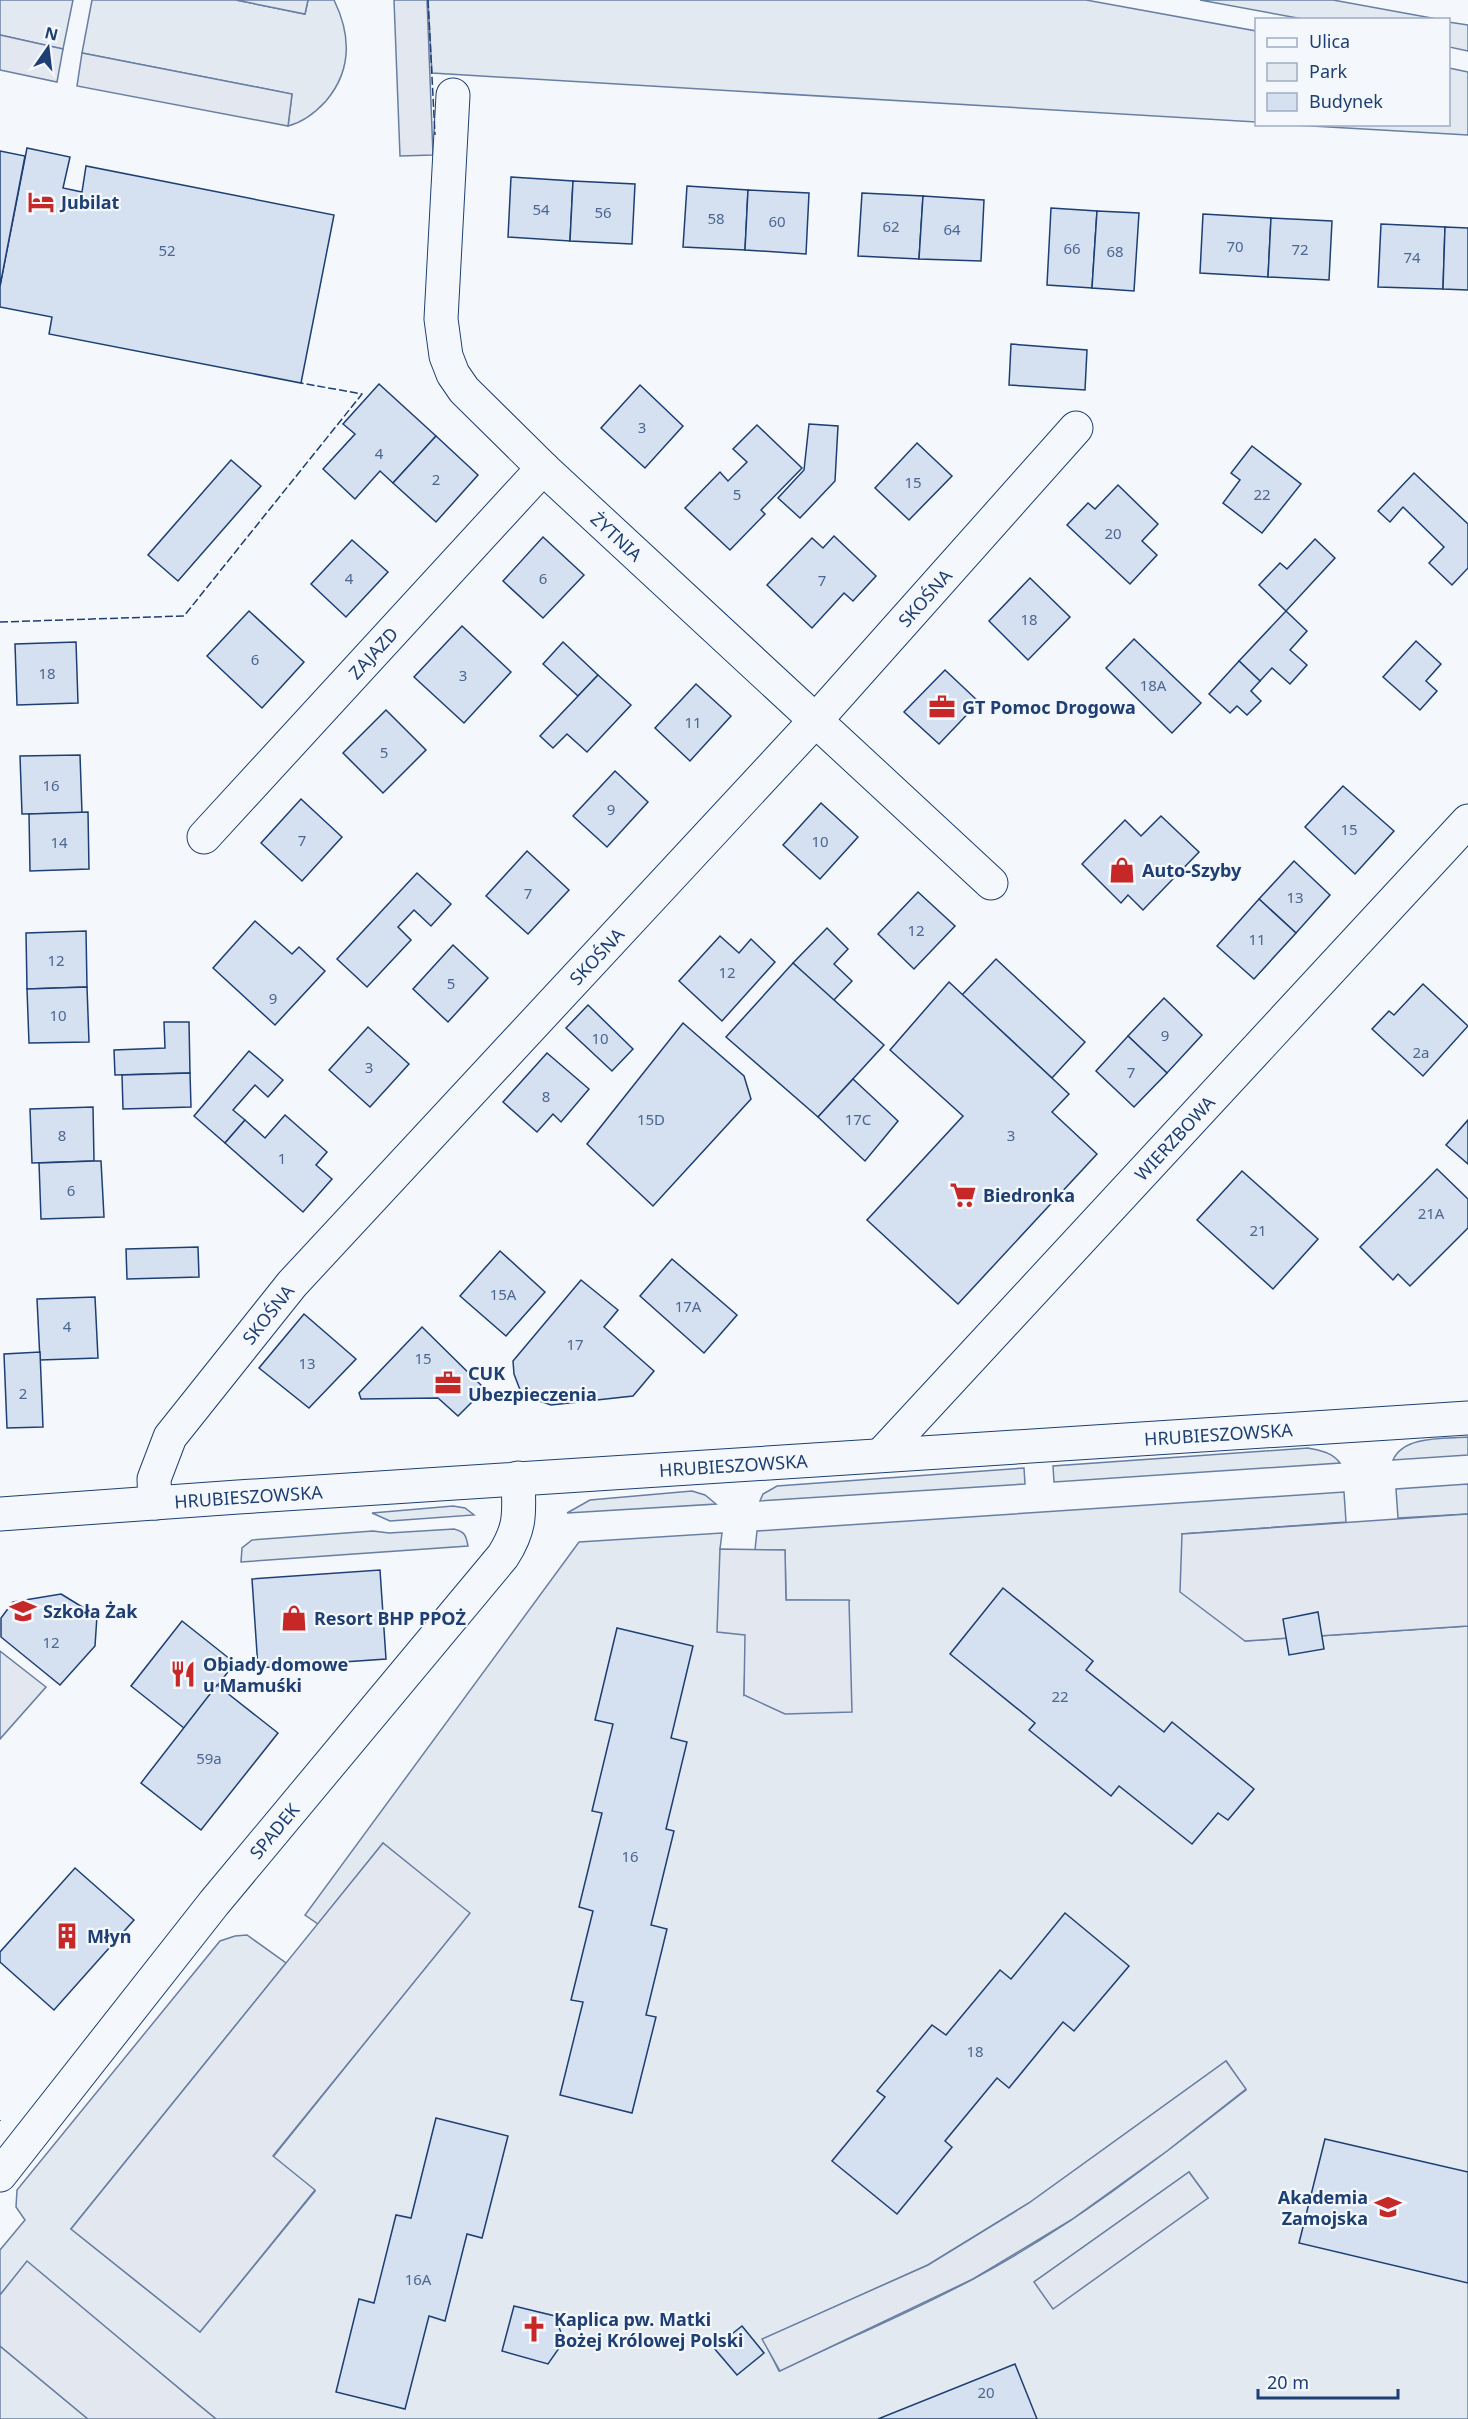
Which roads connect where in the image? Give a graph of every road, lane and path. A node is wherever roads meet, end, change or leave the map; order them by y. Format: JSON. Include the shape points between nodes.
{"nodes":[{"id":1,"x":453,"y":94,"type":"dead end"},
{"id":2,"x":1076,"y":428,"type":"dead end"},
{"id":3,"x":543,"y":468,"type":"junction"},
{"id":4,"x":815,"y":721,"type":"junction"},
{"id":5,"x":1468,"y":820,"type":"edge"},
{"id":6,"x":204,"y":837,"type":"dead end"},
{"id":7,"x":991,"y":883,"type":"dead end"},
{"id":8,"x":1468,"y":1418,"type":"edge"},
{"id":9,"x":881,"y":1455,"type":"junction"},
{"id":10,"x":518,"y":1478,"type":"junction"},
{"id":11,"x":155,"y":1503,"type":"junction"},
{"id":12,"x":0,"y":1514,"type":"edge"},
{"id":13,"x":0,"y":2175,"type":"edge"}],
"edges":[{"from":1,"to":3,"type":"street","name":"ŻYTNIA","via":[[441,319],[446,356],[464,390]]},
{"from":2,"to":4,"type":"street","name":"SKOŚNA"},
{"from":3,"to":4,"type":"street","name":"ŻYTNIA"},
{"from":3,"to":6,"type":"street","name":"ZAJAZD"},
{"from":4,"to":7,"type":"street","name":"ŻYTNIA"},
{"from":4,"to":11,"type":"street","name":"SKOŚNA","via":[[292,1284],[170,1437],[154,1479]]},
{"from":5,"to":9,"type":"street","name":"WIERZBOWA"},
{"from":8,"to":9,"type":"street","name":"HRUBIESZOWSKA"},
{"from":9,"to":10,"type":"street","name":"HRUBIESZOWSKA"},
{"from":10,"to":11,"type":"street","name":"HRUBIESZOWSKA"},
{"from":10,"to":13,"type":"street","name":"SPADEK","via":[[519,1522],[503,1556],[214,1902]]},
{"from":11,"to":12,"type":"street","name":"HRUBIESZOWSKA"}]}
